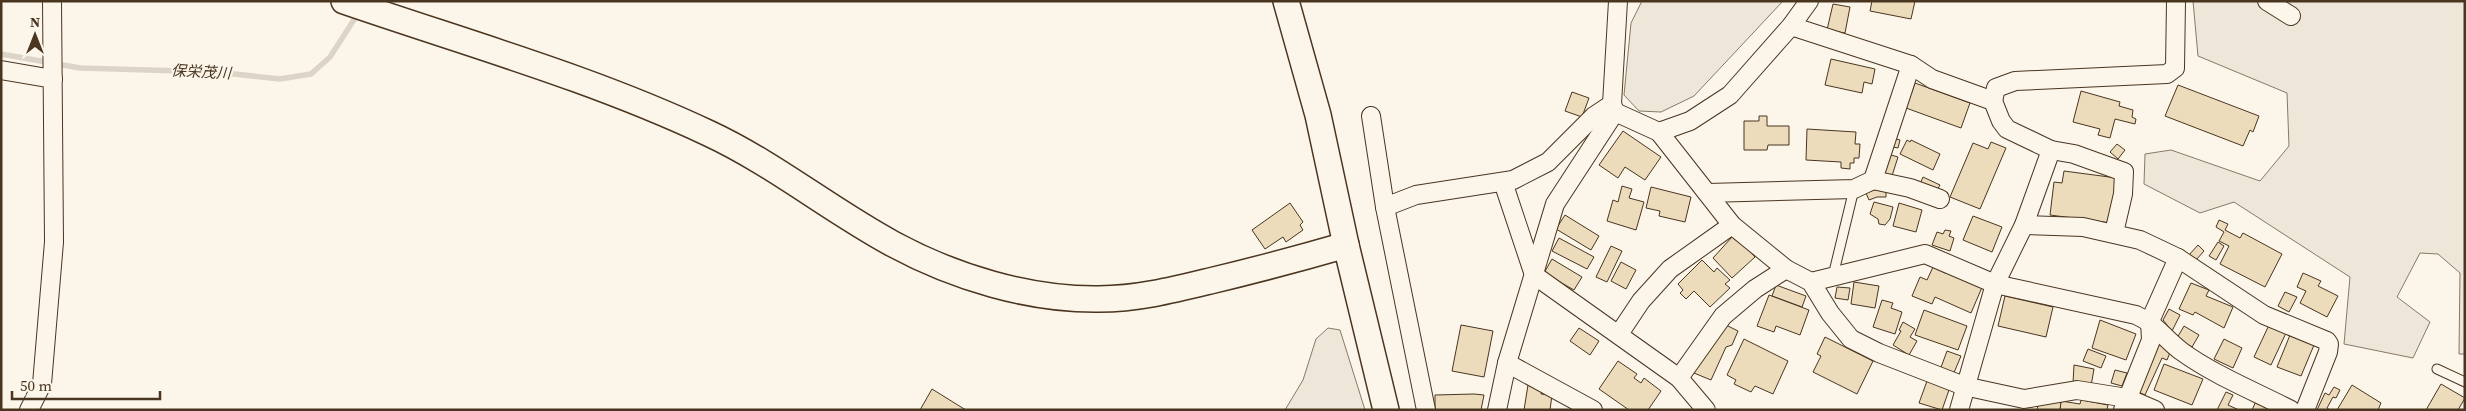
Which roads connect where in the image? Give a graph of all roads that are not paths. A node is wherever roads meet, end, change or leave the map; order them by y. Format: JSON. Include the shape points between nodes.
{"nodes":[{"id":1,"x":52,"y":1,"type":"edge"},
{"id":2,"x":344,"y":1,"type":"edge"},
{"id":3,"x":1286,"y":1,"type":"edge"},
{"id":4,"x":1618,"y":1,"type":"edge"},
{"id":5,"x":1809,"y":1,"type":"edge"},
{"id":6,"x":2176,"y":1,"type":"edge"},
{"id":7,"x":2268,"y":1,"type":"edge"},
{"id":8,"x":2291,"y":16,"type":"dead end"},
{"id":9,"x":1791,"y":26,"type":"junction"},
{"id":10,"x":1911,"y":66,"type":"junction"},
{"id":11,"x":1,"y":70,"type":"edge"},
{"id":12,"x":52,"y":77,"type":"junction"},
{"id":13,"x":1993,"y":100,"type":"junction"},
{"id":14,"x":1613,"y":108,"type":"junction"},
{"id":15,"x":1371,"y":116,"type":"dead end"},
{"id":16,"x":1659,"y":132,"type":"junction"},
{"id":17,"x":2051,"y":150,"type":"junction"},
{"id":18,"x":1873,"y":180,"type":"junction"},
{"id":19,"x":1503,"y":182,"type":"junction"},
{"id":20,"x":1854,"y":189,"type":"junction"},
{"id":21,"x":1708,"y":193,"type":"junction"},
{"id":22,"x":1940,"y":199,"type":"dead end"},
{"id":23,"x":1385,"y":207,"type":"junction"},
{"id":24,"x":1732,"y":225,"type":"junction"},
{"id":25,"x":2024,"y":225,"type":"junction"},
{"id":26,"x":2114,"y":233,"type":"junction"},
{"id":27,"x":1346,"y":245,"type":"junction"},
{"id":28,"x":2178,"y":258,"type":"junction"},
{"id":29,"x":1786,"y":269,"type":"junction"},
{"id":30,"x":1534,"y":274,"type":"junction"},
{"id":31,"x":1833,"y":276,"type":"junction"},
{"id":32,"x":1811,"y":282,"type":"junction"},
{"id":33,"x":1996,"y":284,"type":"junction"},
{"id":34,"x":2150,"y":321,"type":"junction"},
{"id":35,"x":1619,"y":334,"type":"junction"},
{"id":36,"x":1507,"y":363,"type":"junction"},
{"id":37,"x":2437,"y":369,"type":"dead end"},
{"id":38,"x":1679,"y":378,"type":"junction"},
{"id":39,"x":2465,"y":382,"type":"edge"},
{"id":40,"x":1964,"y":386,"type":"junction"},
{"id":41,"x":2125,"y":404,"type":"edge"},
{"id":42,"x":29,"y":410,"type":"edge"},
{"id":43,"x":1386,"y":410,"type":"edge"},
{"id":44,"x":1426,"y":410,"type":"edge"},
{"id":45,"x":1497,"y":410,"type":"edge"},
{"id":46,"x":1593,"y":410,"type":"edge"},
{"id":47,"x":1706,"y":410,"type":"edge"},
{"id":48,"x":1959,"y":410,"type":"edge"},
{"id":49,"x":2155,"y":410,"type":"edge"},
{"id":50,"x":2291,"y":410,"type":"edge"},
{"id":51,"x":2305,"y":410,"type":"edge"}],
"edges":[{"from":1,"to":12,"type":"street"},
{"from":2,"to":27,"type":"street","via":[[627,97],[711,134],[893,244],[947,269],[1003,287],[1098,299],[1153,294]]},
{"from":3,"to":27,"type":"street","via":[[1318,115]]},
{"from":4,"to":14,"type":"street"},
{"from":5,"to":9,"type":"street"},
{"from":6,"to":13,"type":"street","via":[[2175,68],[2167,74],[2015,81],[1996,88]]},
{"from":7,"to":8,"type":"street"},
{"from":9,"to":10,"type":"street"},
{"from":9,"to":16,"type":"street","via":[[1730,95],[1690,121]]},
{"from":10,"to":13,"type":"street","via":[[1932,79]]},
{"from":10,"to":18,"type":"street"},
{"from":11,"to":12,"type":"street"},
{"from":12,"to":42,"type":"street","via":[[54,242],[42,384]]},
{"from":13,"to":17,"type":"street","via":[[2007,129]]},
{"from":14,"to":16,"type":"street"},
{"from":14,"to":19,"type":"street","via":[[1594,116],[1548,162]]},
{"from":14,"to":30,"type":"street","via":[[1554,204]]},
{"from":15,"to":23,"type":"street"},
{"from":16,"to":21,"type":"street"},
{"from":17,"to":25,"type":"street"},
{"from":17,"to":26,"type":"street","via":[[2074,154],[2124,172],[2123,194]]},
{"from":18,"to":20,"type":"street"},
{"from":18,"to":22,"type":"street"},
{"from":19,"to":23,"type":"street","via":[[1416,195]]},
{"from":19,"to":30,"type":"street"},
{"from":20,"to":21,"type":"street"},
{"from":20,"to":31,"type":"lane"},
{"from":21,"to":24,"type":"street"},
{"from":23,"to":44,"type":"street"},
{"from":24,"to":29,"type":"street"},
{"from":24,"to":35,"type":"street","via":[[1670,269],[1641,301]]},
{"from":25,"to":26,"type":"street","via":[[2083,227]]},
{"from":25,"to":33,"type":"street"},
{"from":26,"to":28,"type":"street","via":[[2140,240]]},
{"from":27,"to":43,"type":"street"},
{"from":28,"to":34,"type":"street"},
{"from":28,"to":51,"type":"street","via":[[2264,315],[2327,341],[2328,352]]},
{"from":29,"to":32,"type":"street"},
{"from":29,"to":38,"type":"street","via":[[1755,289],[1723,316]]},
{"from":30,"to":35,"type":"street"},
{"from":30,"to":36,"type":"street"},
{"from":31,"to":32,"type":"street"},
{"from":31,"to":33,"type":"street","via":[[1925,254]]},
{"from":32,"to":40,"type":"street","via":[[1851,339]]},
{"from":33,"to":34,"type":"street","via":[[2136,315]]},
{"from":33,"to":40,"type":"street"},
{"from":34,"to":41,"type":"street","via":[[2151,340]]},
{"from":34,"to":50,"type":"street","via":[[2180,350]]},
{"from":35,"to":38,"type":"street"},
{"from":36,"to":45,"type":"street"},
{"from":36,"to":46,"type":"street"},
{"from":37,"to":39,"type":"lane"},
{"from":38,"to":47,"type":"street"},
{"from":40,"to":41,"type":"street","via":[[2024,399],[2077,390]]},
{"from":40,"to":48,"type":"street"},
{"from":41,"to":49,"type":"street"}]}
